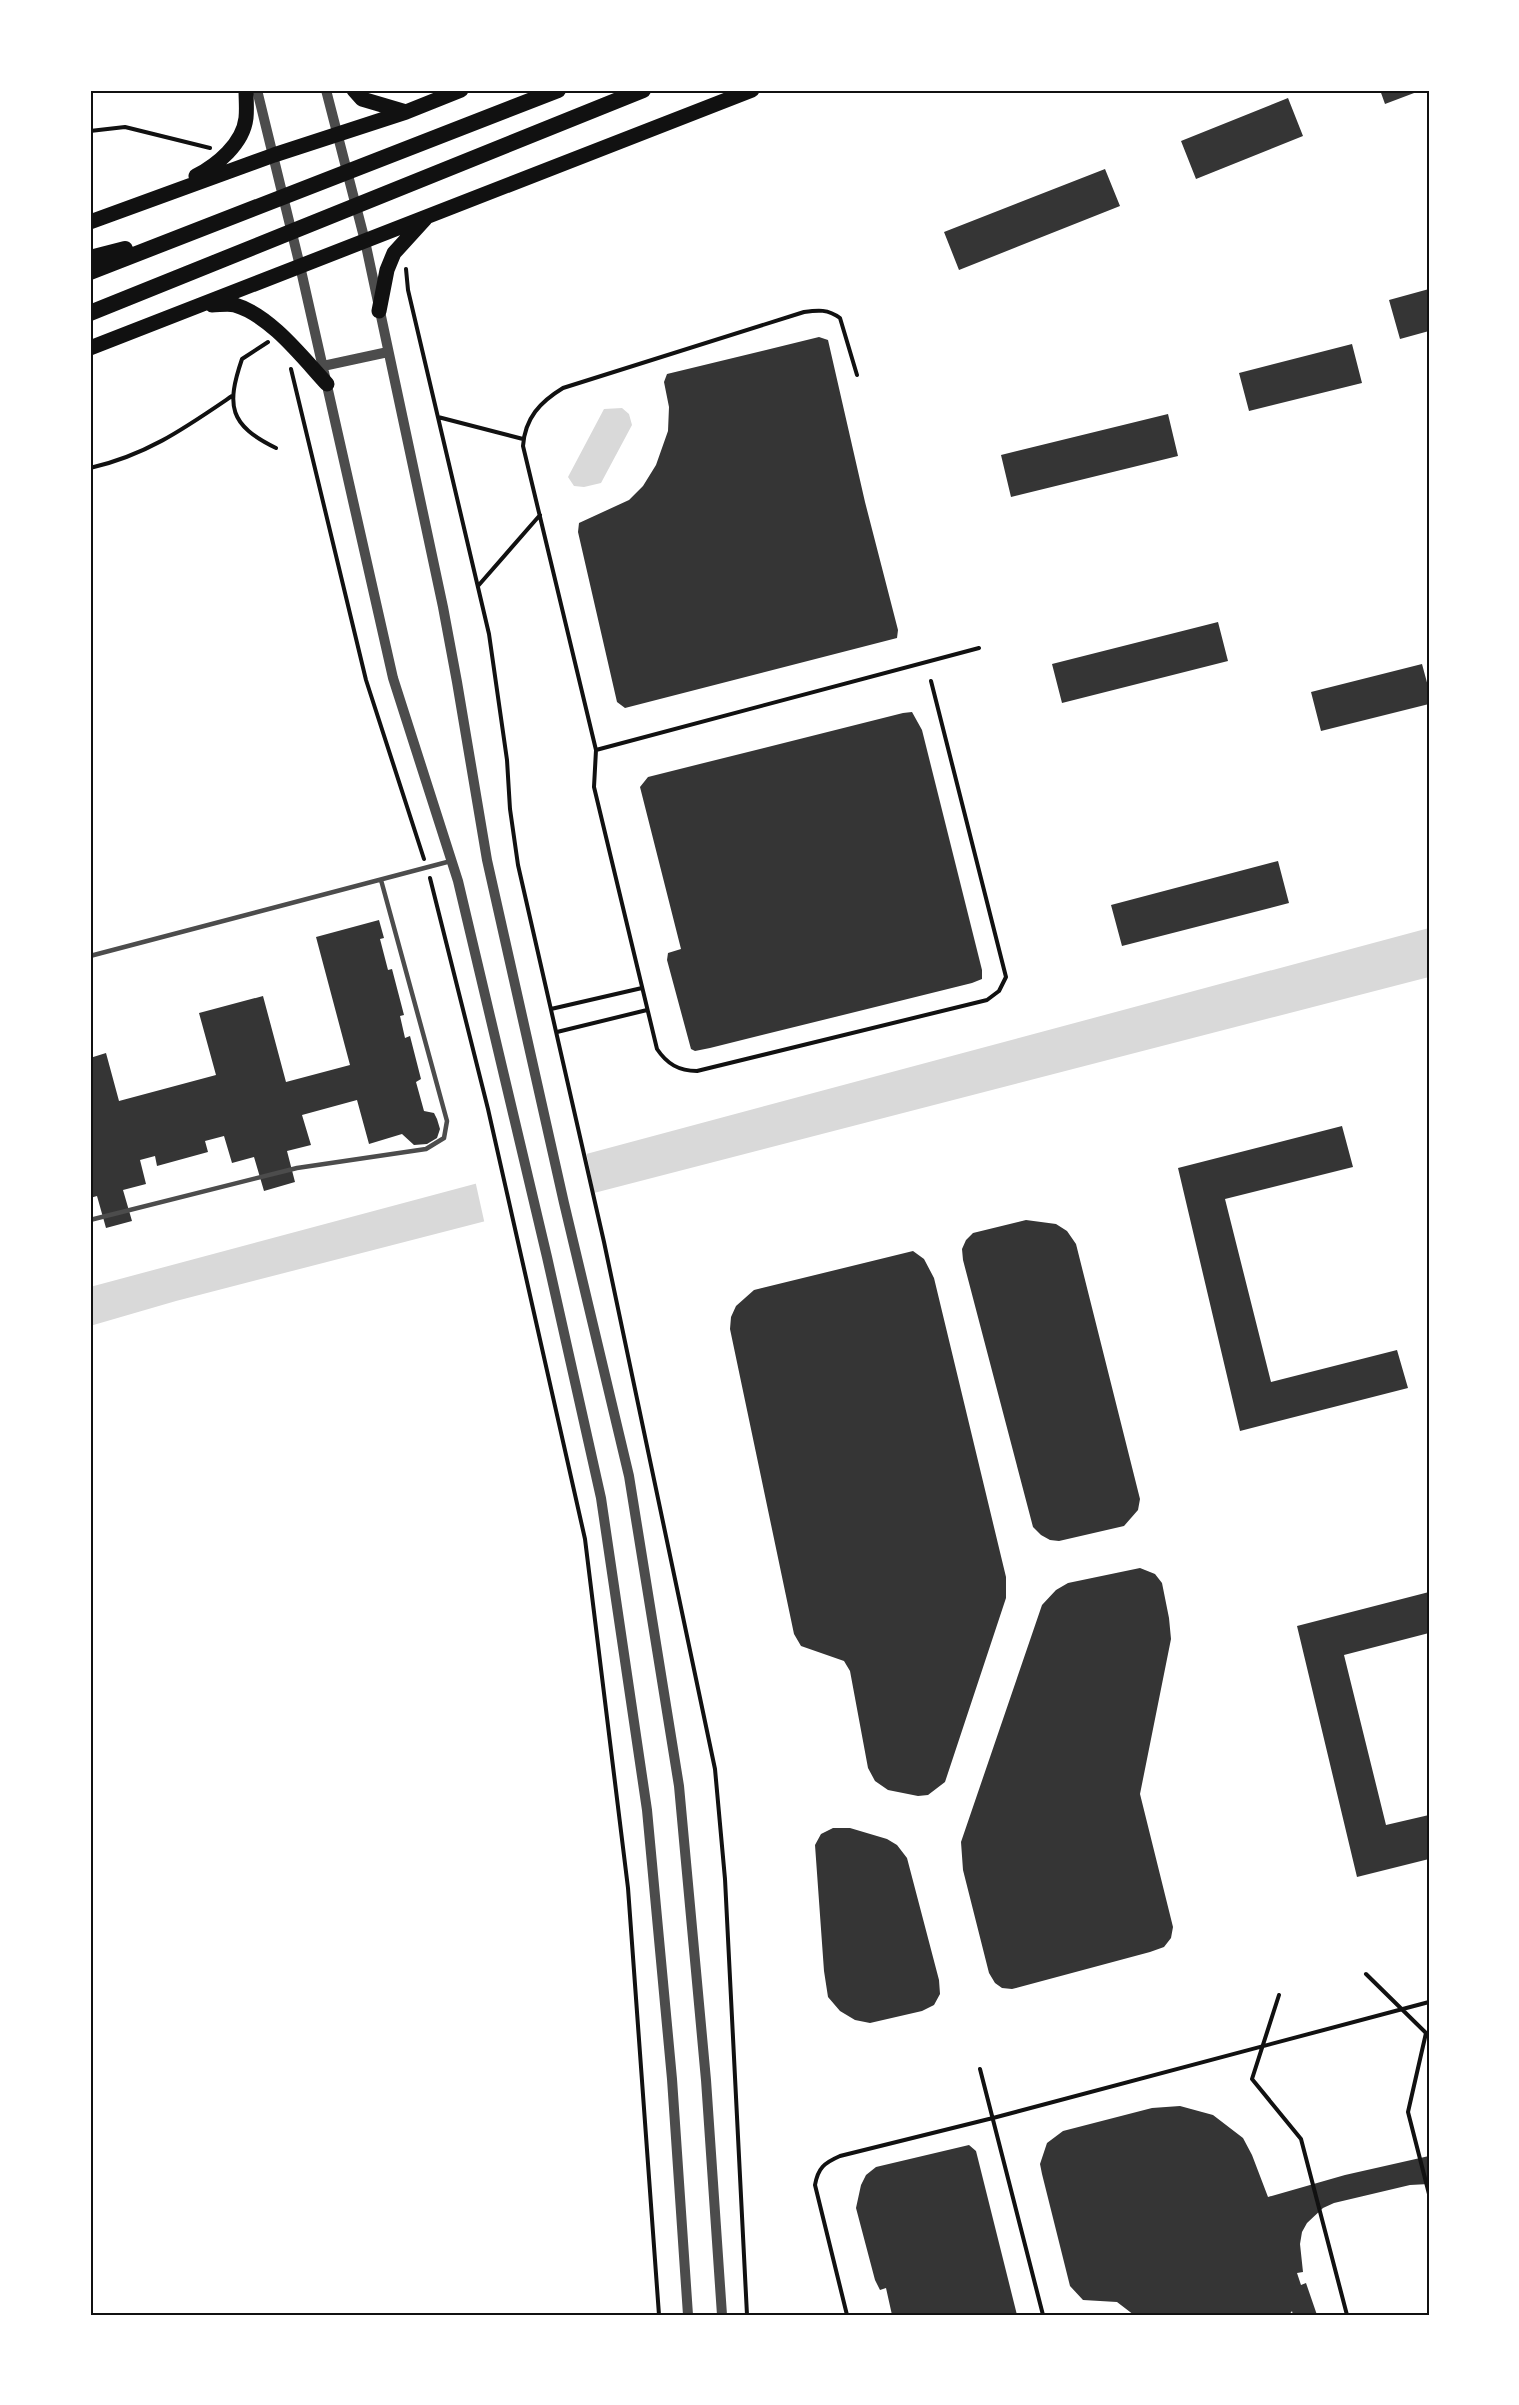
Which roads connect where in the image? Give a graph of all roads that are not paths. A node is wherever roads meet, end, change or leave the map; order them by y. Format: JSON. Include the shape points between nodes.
{"nodes":[{"id":1,"x":246,"y":90,"type":"edge"},
{"id":2,"x":257,"y":90,"type":"edge"},
{"id":3,"x":326,"y":90,"type":"edge"},
{"id":4,"x":354,"y":90,"type":"edge"},
{"id":5,"x":461,"y":90,"type":"edge"},
{"id":6,"x":558,"y":90,"type":"edge"},
{"id":7,"x":643,"y":90,"type":"edge"},
{"id":8,"x":752,"y":90,"type":"edge"},
{"id":9,"x":406,"y":112,"type":"junction"},
{"id":10,"x":339,"y":134,"type":"junction"},
{"id":11,"x":274,"y":155,"type":"junction"},
{"id":12,"x":132,"y":208,"type":"junction"},
{"id":13,"x":427,"y":217,"type":"junction"},
{"id":14,"x":90,"y":222,"type":"edge"},
{"id":15,"x":188,"y":234,"type":"junction"},
{"id":16,"x":364,"y":241,"type":"junction"},
{"id":17,"x":90,"y":258,"type":"edge"},
{"id":18,"x":300,"y":266,"type":"junction"},
{"id":19,"x":90,"y":272,"type":"edge"},
{"id":20,"x":161,"y":283,"type":"junction"},
{"id":21,"x":203,"y":305,"type":"junction"},
{"id":22,"x":379,"y":311,"type":"junction"},
{"id":23,"x":90,"y":313,"type":"edge"},
{"id":24,"x":90,"y":322,"type":"edge"},
{"id":25,"x":90,"y":348,"type":"edge"},
{"id":26,"x":388,"y":352,"type":"junction"},
{"id":27,"x":323,"y":366,"type":"junction"},
{"id":28,"x":327,"y":384,"type":"junction"},
{"id":29,"x":451,"y":861,"type":"junction"},
{"id":30,"x":381,"y":880,"type":"junction"},
{"id":31,"x":90,"y":956,"type":"edge"},
{"id":32,"x":90,"y":1220,"type":"edge"},
{"id":33,"x":688,"y":2315,"type":"edge"},
{"id":34,"x":722,"y":2315,"type":"edge"}],
"edges":[{"from":1,"to":12,"type":"main road","via":[[246,120],[236,143],[215,166]]},
{"from":2,"to":11,"type":"street"},
{"from":3,"to":10,"type":"street"},
{"from":4,"to":9,"type":"main road","via":[[362,99]]},
{"from":5,"to":9,"type":"main road"},
{"from":6,"to":15,"type":"highway"},
{"from":7,"to":20,"type":"highway"},
{"from":8,"to":13,"type":"main road"},
{"from":9,"to":10,"type":"main road"},
{"from":10,"to":11,"type":"main road"},
{"from":10,"to":16,"type":"street"},
{"from":11,"to":12,"type":"main road"},
{"from":11,"to":18,"type":"street"},
{"from":12,"to":14,"type":"main road"},
{"from":13,"to":16,"type":"main road"},
{"from":13,"to":22,"type":"main road","via":[[394,253]]},
{"from":15,"to":17,"type":"highway"},
{"from":15,"to":19,"type":"highway"},
{"from":16,"to":18,"type":"main road"},
{"from":16,"to":22,"type":"street"},
{"from":18,"to":21,"type":"main road"},
{"from":18,"to":27,"type":"street"},
{"from":20,"to":23,"type":"highway"},
{"from":20,"to":24,"type":"highway"},
{"from":21,"to":25,"type":"main road"},
{"from":21,"to":28,"type":"main road","via":[[233,305],[254,314]]},
{"from":22,"to":26,"type":"street"},
{"from":26,"to":27,"type":"street"},
{"from":26,"to":34,"type":"street","via":[[458,682],[487,860],[629,1476],[679,1786],[706,2080]]},
{"from":27,"to":28,"type":"street"},
{"from":28,"to":29,"type":"street","via":[[393,678]]},
{"from":29,"to":30,"type":"lane"},
{"from":29,"to":33,"type":"street","via":[[601,1498],[647,1810],[672,2079]]},
{"from":30,"to":31,"type":"lane"},
{"from":30,"to":32,"type":"lane","via":[[447,1121],[444,1138],[426,1149],[297,1168]]}]}
